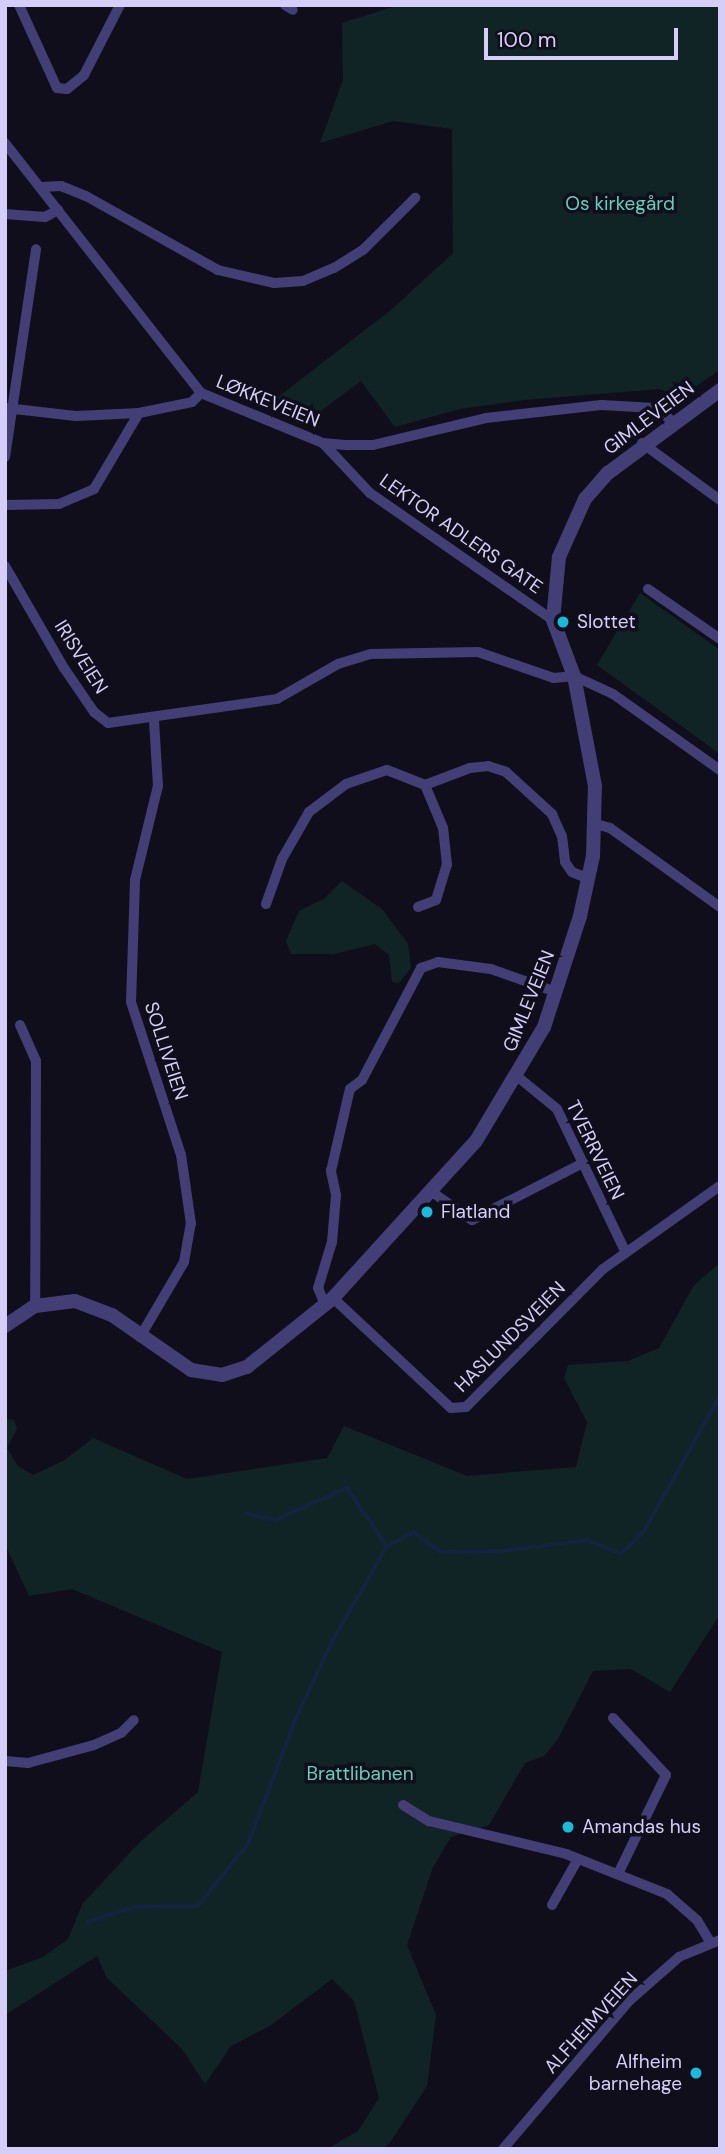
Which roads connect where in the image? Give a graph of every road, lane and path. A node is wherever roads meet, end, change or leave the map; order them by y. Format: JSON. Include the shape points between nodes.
{"nodes":[{"id":1,"x":19,"y":5,"type":"edge"},
{"id":2,"x":120,"y":5,"type":"edge"},
{"id":3,"x":5,"y":143,"type":"edge"},
{"id":4,"x":41,"y":187,"type":"junction"},
{"id":5,"x":415,"y":198,"type":"dead end"},
{"id":6,"x":58,"y":210,"type":"junction"},
{"id":7,"x":5,"y":214,"type":"edge"},
{"id":8,"x":36,"y":249,"type":"dead end"},
{"id":9,"x":720,"y":390,"type":"edge"},
{"id":10,"x":201,"y":393,"type":"junction"},
{"id":11,"x":8,"y":408,"type":"edge"},
{"id":12,"x":139,"y":413,"type":"junction"},
{"id":13,"x":672,"y":421,"type":"junction"},
{"id":14,"x":323,"y":443,"type":"junction"},
{"id":15,"x":642,"y":443,"type":"junction"},
{"id":16,"x":5,"y":457,"type":"edge"},
{"id":17,"x":720,"y":500,"type":"edge"},
{"id":18,"x":5,"y":505,"type":"edge"},
{"id":19,"x":5,"y":566,"type":"edge"},
{"id":20,"x":648,"y":589,"type":"dead end"},
{"id":21,"x":553,"y":620,"type":"junction"},
{"id":22,"x":718,"y":632,"type":"edge"},
{"id":23,"x":574,"y":676,"type":"junction"},
{"id":24,"x":154,"y":720,"type":"junction"},
{"id":25,"x":720,"y":770,"type":"edge"},
{"id":26,"x":425,"y":785,"type":"junction"},
{"id":27,"x":596,"y":824,"type":"junction"},
{"id":28,"x":589,"y":879,"type":"junction"},
{"id":29,"x":266,"y":904,"type":"dead end"},
{"id":30,"x":418,"y":907,"type":"dead end"},
{"id":31,"x":720,"y":907,"type":"edge"},
{"id":32,"x":556,"y":992,"type":"junction"},
{"id":33,"x":20,"y":1025,"type":"dead end"},
{"id":34,"x":518,"y":1077,"type":"junction"},
{"id":35,"x":583,"y":1163,"type":"junction"},
{"id":36,"x":720,"y":1186,"type":"edge"},
{"id":37,"x":432,"y":1192,"type":"junction"},
{"id":38,"x":625,"y":1251,"type":"junction"},
{"id":39,"x":329,"y":1301,"type":"junction"},
{"id":40,"x":34,"y":1306,"type":"junction"},
{"id":41,"x":5,"y":1326,"type":"edge"},
{"id":42,"x":140,"y":1337,"type":"junction"},
{"id":43,"x":613,"y":1718,"type":"dead end"},
{"id":44,"x":134,"y":1720,"type":"dead end"},
{"id":45,"x":5,"y":1761,"type":"edge"},
{"id":46,"x":402,"y":1805,"type":"dead end"},
{"id":47,"x":578,"y":1859,"type":"junction"},
{"id":48,"x":618,"y":1874,"type":"junction"},
{"id":49,"x":552,"y":1905,"type":"dead end"},
{"id":50,"x":715,"y":1941,"type":"edge"},
{"id":51,"x":503,"y":2149,"type":"edge"}],
"edges":[{"from":1,"to":2,"type":"street","via":[[57,88],[67,89],[84,75]]},
{"from":3,"to":4,"type":"street","name":"LØKKEVEIEN"},
{"from":4,"to":5,"type":"street","via":[[61,186],[86,196],[218,270],[274,283],[303,281],[334,268],[363,250]]},
{"from":4,"to":6,"type":"street","name":"LØKKEVEIEN"},
{"from":6,"to":7,"type":"street","via":[[45,217]]},
{"from":6,"to":10,"type":"street","name":"LØKKEVEIEN"},
{"from":8,"to":11,"type":"street"},
{"from":9,"to":13,"type":"street","name":"GIMLEVEIEN"},
{"from":10,"to":12,"type":"street","via":[[192,401]]},
{"from":10,"to":14,"type":"street","name":"LØKKEVEIEN"},
{"from":11,"to":12,"type":"street","via":[[76,416]]},
{"from":11,"to":16,"type":"street"},
{"from":12,"to":18,"type":"street","via":[[94,489],[59,504]]},
{"from":13,"to":14,"type":"street","name":"LØKKEVEIEN","via":[[655,408],[601,405],[486,418],[373,445]]},
{"from":13,"to":15,"type":"street","name":"GIMLEVEIEN"},
{"from":14,"to":21,"type":"street","name":"LEKTOR ADLERS GATE","via":[[370,492]]},
{"from":15,"to":17,"type":"street"},
{"from":15,"to":21,"type":"street","name":"GIMLEVEIEN","via":[[600,482],[569,528],[555,577]]},
{"from":19,"to":24,"type":"street","name":"IRISVEIEN","via":[[94,712],[108,723]]},
{"from":20,"to":22,"type":"street"},
{"from":21,"to":23,"type":"street","name":"GIMLEVEIEN"},
{"from":23,"to":24,"type":"street","name":"IRISVEIEN","via":[[554,678],[478,652],[371,654],[338,664],[277,699]]},
{"from":23,"to":25,"type":"street","via":[[612,694]]},
{"from":23,"to":27,"type":"street","name":"GIMLEVEIEN","via":[[595,786]]},
{"from":24,"to":42,"type":"street","name":"SOLLIVEIEN","via":[[158,786],[135,880],[131,1002],[181,1155],[191,1224],[184,1262]]},
{"from":26,"to":28,"type":"street","via":[[470,768],[488,766],[506,772],[552,814],[562,836],[565,862],[572,872]]},
{"from":26,"to":29,"type":"street","via":[[387,770],[346,784],[327,797],[298,826]]},
{"from":26,"to":30,"type":"street","via":[[443,828],[447,865],[436,900]]},
{"from":27,"to":28,"type":"street","name":"GIMLEVEIEN"},
{"from":27,"to":31,"type":"street","via":[[610,828]]},
{"from":28,"to":32,"type":"street","name":"GIMLEVEIEN"},
{"from":32,"to":34,"type":"street","name":"GIMLEVEIEN"},
{"from":32,"to":39,"type":"street","via":[[491,969],[438,962],[421,968],[362,1080],[350,1090],[331,1171],[336,1195],[333,1233],[318,1288]]},
{"from":33,"to":40,"type":"street","via":[[36,1061]]},
{"from":34,"to":35,"type":"street","name":"TVERRVEIEN","via":[[558,1109]]},
{"from":34,"to":37,"type":"street","name":"GIMLEVEIEN","via":[[476,1141]]},
{"from":35,"to":37,"type":"street","via":[[472,1220]]},
{"from":35,"to":38,"type":"street","name":"TVERRVEIEN"},
{"from":36,"to":38,"type":"street","name":"HASLUNDSVEIEN"},
{"from":37,"to":39,"type":"street","name":"GIMLEVEIEN"},
{"from":38,"to":39,"type":"street","name":"HASLUNDSVEIEN","via":[[466,1407],[458,1409],[451,1408]]},
{"from":39,"to":42,"type":"street","name":"GIMLEVEIEN","via":[[265,1355],[222,1375],[178,1365]]},
{"from":40,"to":41,"type":"street","name":"GIMLEVEIEN"},
{"from":40,"to":42,"type":"street","name":"GIMLEVEIEN","via":[[75,1301],[96,1306]]},
{"from":43,"to":48,"type":"street","via":[[666,1775]]},
{"from":44,"to":45,"type":"street","via":[[121,1733],[94,1745],[28,1763]]},
{"from":46,"to":47,"type":"street","via":[[429,1821]]},
{"from":47,"to":48,"type":"street"},
{"from":47,"to":49,"type":"street"},
{"from":48,"to":50,"type":"street","via":[[667,1894]]},
{"from":50,"to":51,"type":"street","name":"ALFHEIMVEIEN","via":[[679,1957],[629,2001]]}]}
